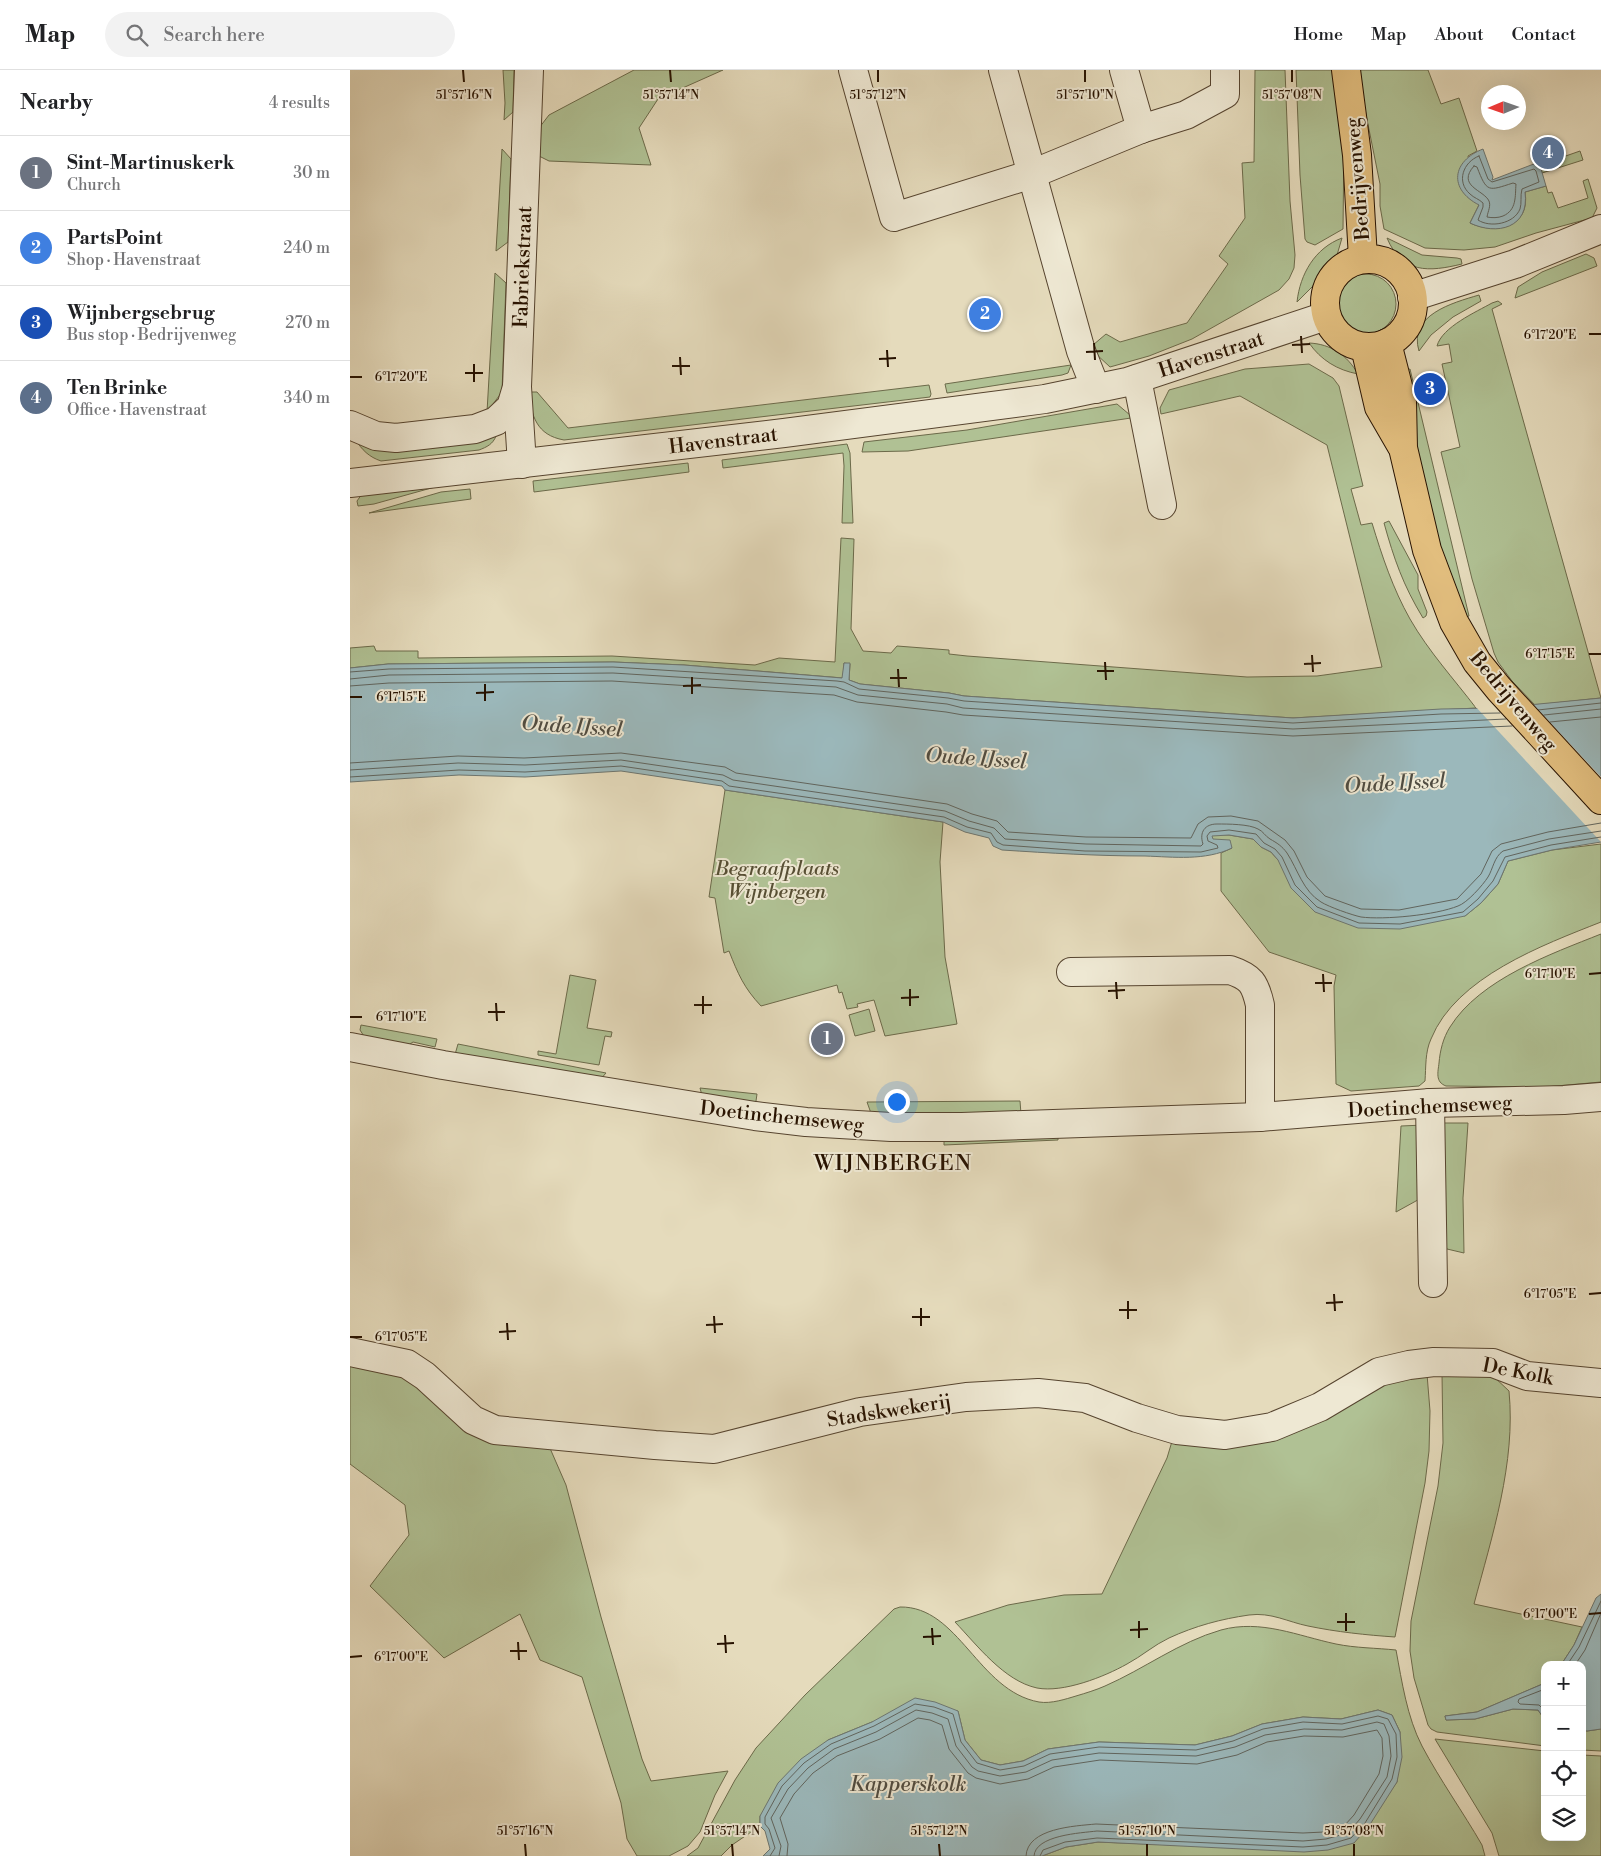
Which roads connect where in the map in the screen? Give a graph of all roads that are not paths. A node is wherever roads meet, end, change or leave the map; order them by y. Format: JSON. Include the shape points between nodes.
{"nodes":[{"id":1,"x":529,"y":70,"type":"edge"},
{"id":2,"x":853,"y":70,"type":"edge"},
{"id":3,"x":1003,"y":70,"type":"edge"},
{"id":4,"x":1124,"y":70,"type":"edge"},
{"id":5,"x":1225,"y":70,"type":"edge"},
{"id":6,"x":1346,"y":70,"type":"edge"},
{"id":7,"x":1141,"y":130,"type":"junction"},
{"id":8,"x":1032,"y":174,"type":"junction"},
{"id":9,"x":1601,"y":229,"type":"edge"},
{"id":10,"x":1363,"y":258,"type":"junction"},
{"id":11,"x":1412,"y":297,"type":"junction"},
{"id":12,"x":1326,"y":316,"type":"junction"},
{"id":13,"x":1376,"y":345,"type":"junction"},
{"id":14,"x":1137,"y":379,"type":"junction"},
{"id":15,"x":518,"y":387,"type":"junction"},
{"id":16,"x":1096,"y":388,"type":"junction"},
{"id":17,"x":350,"y":425,"type":"edge"},
{"id":18,"x":522,"y":464,"type":"junction"},
{"id":19,"x":350,"y":483,"type":"edge"},
{"id":20,"x":1162,"y":504,"type":"dead end"},
{"id":21,"x":1601,"y":800,"type":"edge"},
{"id":22,"x":1070,"y":972,"type":"dead end"},
{"id":23,"x":360,"y":1049,"type":"edge"},
{"id":24,"x":1601,"y":1097,"type":"edge"},
{"id":25,"x":1430,"y":1103,"type":"junction"},
{"id":26,"x":1260,"y":1117,"type":"junction"},
{"id":27,"x":1433,"y":1283,"type":"dead end"},
{"id":28,"x":350,"y":1352,"type":"edge"},
{"id":29,"x":1434,"y":1362,"type":"joint"},
{"id":30,"x":1601,"y":1383,"type":"edge"}],
"edges":[{"from":1,"to":15,"type":"street","name":"Fabriekstraat"},
{"from":2,"to":8,"type":"street","via":[[894,217]]},
{"from":3,"to":8,"type":"street"},
{"from":4,"to":7,"type":"street"},
{"from":5,"to":7,"type":"street","via":[[1226,94],[1186,115]]},
{"from":6,"to":10,"type":"main road","name":"Bedrijvenweg","via":[[1357,155]]},
{"from":7,"to":8,"type":"street"},
{"from":8,"to":16,"type":"street","via":[[1081,350]]},
{"from":9,"to":11,"type":"street","via":[[1515,264]]},
{"from":10,"to":11,"type":"main road","via":[[1377,258],[1399,271],[1408,283]]},
{"from":10,"to":12,"type":"main road","via":[[1346,265],[1334,275],[1324,302]]},
{"from":11,"to":13,"type":"main road","via":[[1412,312],[1398,336]]},
{"from":12,"to":13,"type":"main road","via":[[1341,338],[1353,344]]},
{"from":12,"to":14,"type":"street","name":"Havenstraat"},
{"from":13,"to":21,"type":"main road","name":"Bedrijvenweg","via":[[1402,402],[1403,448],[1427,550],[1454,622],[1477,662],[1499,689]]},
{"from":14,"to":16,"type":"street","name":"Havenstraat"},
{"from":14,"to":20,"type":"street"},
{"from":15,"to":17,"type":"street","via":[[511,407],[496,421],[475,429],[396,438],[376,436]]},
{"from":15,"to":18,"type":"street","name":"Fabriekstraat"},
{"from":16,"to":18,"type":"street","name":"Havenstraat","via":[[1044,399]]},
{"from":18,"to":19,"type":"street","name":"Havenstraat"},
{"from":22,"to":26,"type":"street","via":[[1230,970],[1244,975],[1252,982],[1260,1005]]},
{"from":23,"to":26,"type":"street","name":"Doetinchemseweg","via":[[806,1122],[962,1127]]},
{"from":24,"to":25,"type":"street","name":"Doetinchemseweg"},
{"from":25,"to":26,"type":"street","name":"Doetinchemseweg"},
{"from":25,"to":27,"type":"street"},
{"from":28,"to":29,"type":"street","name":"Stadskwekerij","via":[[407,1364],[473,1420],[495,1430],[714,1449],[860,1412],[966,1397],[1038,1393],[1085,1398],[1178,1430],[1225,1436],[1272,1427],[1320,1407],[1379,1372]]},
{"from":29,"to":30,"type":"street","name":"De Kolk","via":[[1493,1362],[1527,1376]]}]}
